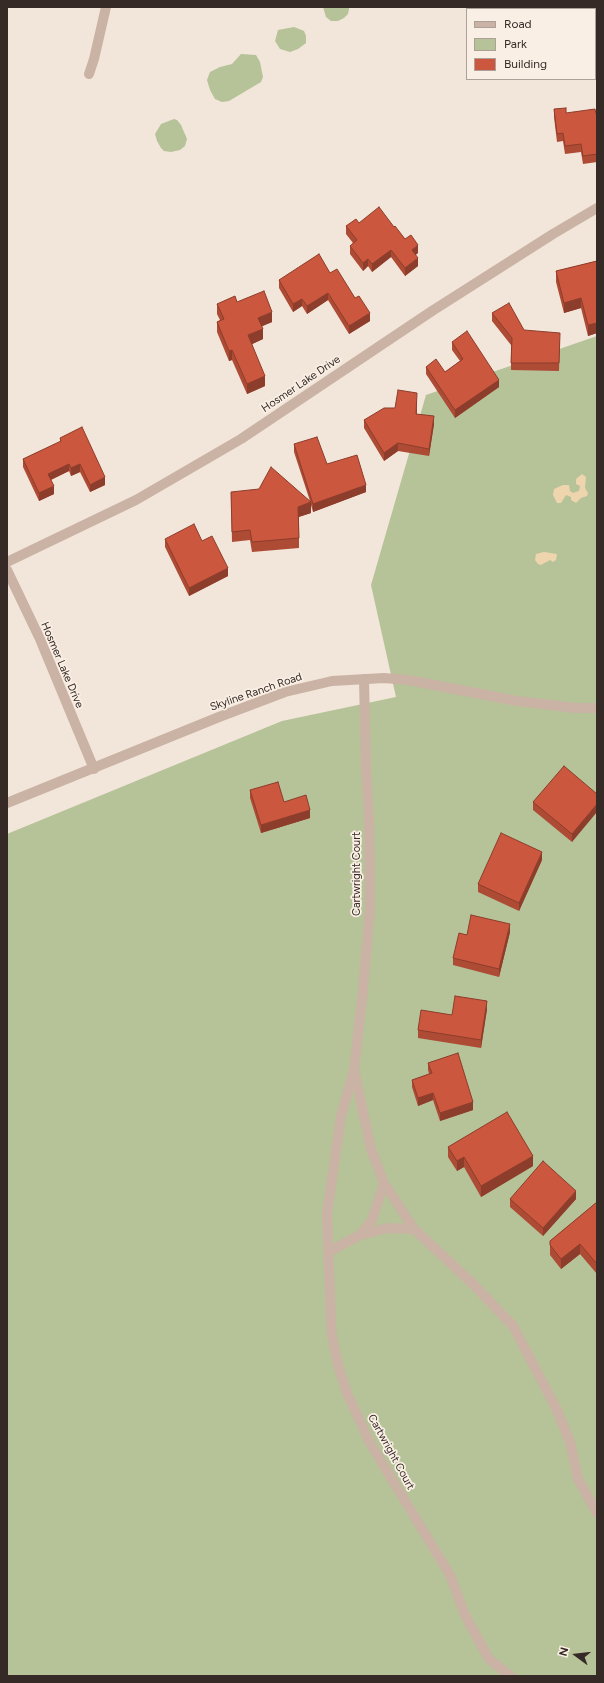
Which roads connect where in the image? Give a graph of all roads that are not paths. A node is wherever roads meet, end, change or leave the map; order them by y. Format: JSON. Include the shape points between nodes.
{"nodes":[{"id":1,"x":106,"y":7,"type":"edge"},
{"id":2,"x":89,"y":74,"type":"dead end"},
{"id":3,"x":597,"y":208,"type":"edge"},
{"id":4,"x":7,"y":562,"type":"edge"},
{"id":5,"x":7,"y":570,"type":"edge"},
{"id":6,"x":364,"y":679,"type":"junction"},
{"id":7,"x":597,"y":708,"type":"edge"},
{"id":8,"x":94,"y":769,"type":"junction"},
{"id":9,"x":7,"y":803,"type":"edge"},
{"id":10,"x":354,"y":1070,"type":"junction"},
{"id":11,"x":384,"y":1183,"type":"junction"},
{"id":12,"x":414,"y":1229,"type":"junction"},
{"id":13,"x":360,"y":1235,"type":"junction"},
{"id":14,"x":328,"y":1252,"type":"junction"},
{"id":15,"x":597,"y":1513,"type":"edge"},
{"id":16,"x":510,"y":1676,"type":"edge"}],
"edges":[{"from":1,"to":2,"type":"street"},
{"from":3,"to":4,"type":"street","name":"Hosmer Lake Drive","via":[[432,311],[241,439],[136,500]]},
{"from":5,"to":8,"type":"street","name":"Hosmer Lake Drive","via":[[40,639]]},
{"from":6,"to":7,"type":"street","name":"Skyline Ranch Road","via":[[408,680],[516,701]]},
{"from":6,"to":8,"type":"street","name":"Skyline Ranch Road","via":[[332,681],[285,692]]},
{"from":6,"to":10,"type":"street","name":"Cartwright Court","via":[[370,908]]},
{"from":8,"to":9,"type":"street","name":"Skyline Ranch Road"},
{"from":10,"to":11,"type":"street","name":"Cartwright Court","via":[[371,1149]]},
{"from":10,"to":14,"type":"street","name":"Cartwright Court","via":[[341,1116],[328,1206]]},
{"from":11,"to":12,"type":"street","name":"Cartwright Court"},
{"from":11,"to":13,"type":"street","via":[[372,1220]]},
{"from":12,"to":13,"type":"street","via":[[387,1228]]},
{"from":12,"to":15,"type":"street","name":"Cartwright Court","via":[[513,1326],[556,1408],[570,1442],[578,1479]]},
{"from":13,"to":14,"type":"street"},
{"from":14,"to":16,"type":"street","name":"Cartwright Court","via":[[332,1336],[347,1393],[370,1443],[450,1575],[465,1615],[489,1659]]}]}
